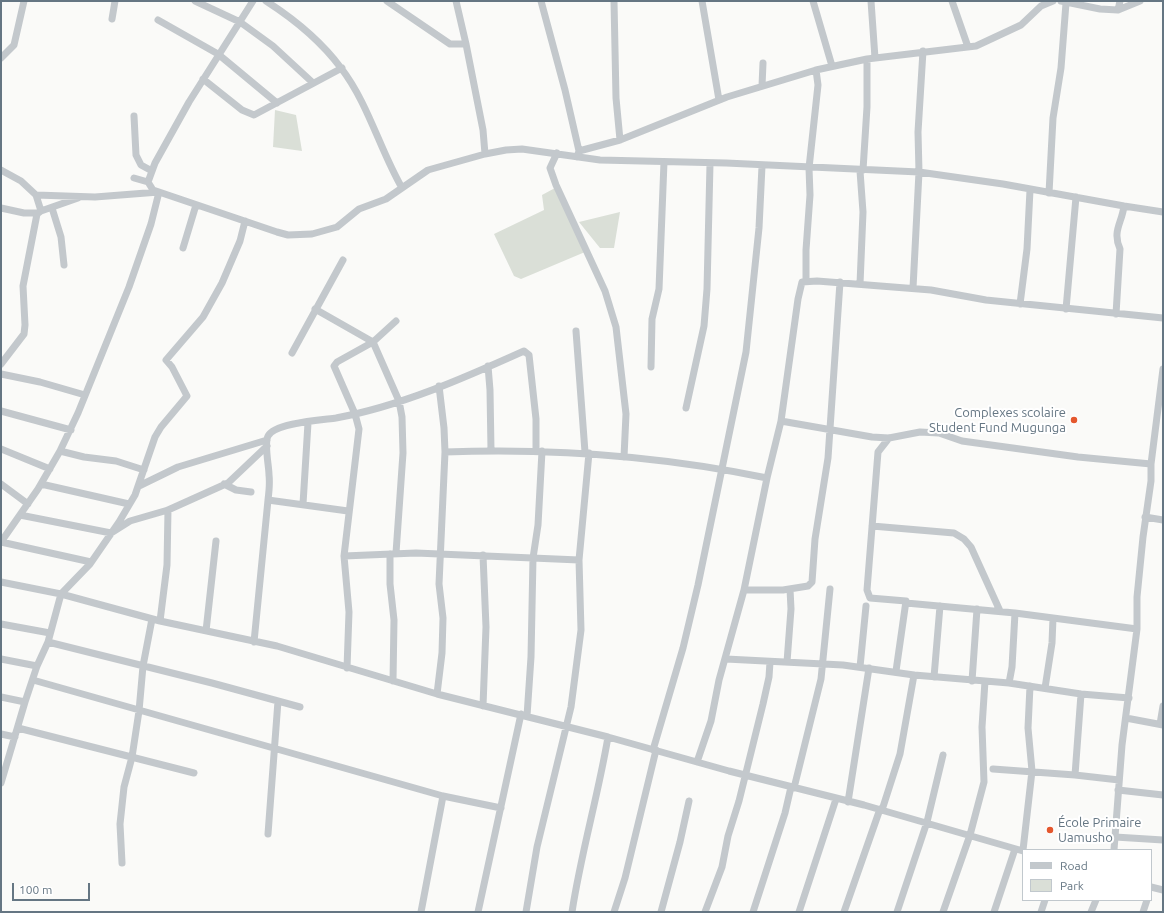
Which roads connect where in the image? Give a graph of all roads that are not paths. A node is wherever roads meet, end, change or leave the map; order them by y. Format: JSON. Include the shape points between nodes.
{"nodes":[{"id":1,"x":24,"y":1,"type":"edge"},
{"id":2,"x":115,"y":1,"type":"edge"},
{"id":3,"x":195,"y":1,"type":"edge"},
{"id":4,"x":253,"y":1,"type":"edge"},
{"id":5,"x":266,"y":1,"type":"edge"},
{"id":6,"x":387,"y":1,"type":"edge"},
{"id":7,"x":456,"y":1,"type":"edge"},
{"id":8,"x":541,"y":1,"type":"edge"},
{"id":9,"x":614,"y":1,"type":"edge"},
{"id":10,"x":702,"y":1,"type":"edge"},
{"id":11,"x":813,"y":1,"type":"edge"},
{"id":12,"x":871,"y":1,"type":"edge"},
{"id":13,"x":952,"y":1,"type":"edge"},
{"id":14,"x":1052,"y":1,"type":"edge"},
{"id":15,"x":1120,"y":1,"type":"edge"},
{"id":16,"x":1140,"y":1,"type":"edge"},
{"id":17,"x":1063,"y":2,"type":"edge"},
{"id":18,"x":1118,"y":10,"type":"junction"},
{"id":19,"x":112,"y":18,"type":"dead end"},
{"id":20,"x":158,"y":20,"type":"dead end"},
{"id":21,"x":240,"y":22,"type":"junction"},
{"id":22,"x":466,"y":44,"type":"junction"},
{"id":23,"x":968,"y":47,"type":"junction"},
{"id":24,"x":923,"y":51,"type":"junction"},
{"id":25,"x":218,"y":54,"type":"junction"},
{"id":26,"x":1,"y":58,"type":"edge"},
{"id":27,"x":875,"y":58,"type":"junction"},
{"id":28,"x":867,"y":59,"type":"junction"},
{"id":29,"x":763,"y":63,"type":"dead end"},
{"id":30,"x":832,"y":66,"type":"junction"},
{"id":31,"x":342,"y":68,"type":"junction"},
{"id":32,"x":816,"y":70,"type":"junction"},
{"id":33,"x":203,"y":79,"type":"junction"},
{"id":34,"x":312,"y":82,"type":"junction"},
{"id":35,"x":762,"y":86,"type":"junction"},
{"id":36,"x":719,"y":100,"type":"junction"},
{"id":37,"x":277,"y":103,"type":"junction"},
{"id":38,"x":134,"y":116,"type":"dead end"},
{"id":39,"x":620,"y":140,"type":"junction"},
{"id":40,"x":485,"y":154,"type":"junction"},
{"id":41,"x":557,"y":154,"type":"junction"},
{"id":42,"x":578,"y":154,"type":"junction"},
{"id":43,"x":664,"y":162,"type":"junction"},
{"id":44,"x":710,"y":164,"type":"junction"},
{"id":45,"x":762,"y":166,"type":"junction"},
{"id":46,"x":809,"y":168,"type":"junction"},
{"id":47,"x":1,"y":170,"type":"edge"},
{"id":48,"x":862,"y":170,"type":"junction"},
{"id":49,"x":152,"y":171,"type":"junction"},
{"id":50,"x":919,"y":172,"type":"junction"},
{"id":51,"x":134,"y":178,"type":"dead end"},
{"id":52,"x":148,"y":182,"type":"junction"},
{"id":53,"x":402,"y":188,"type":"junction"},
{"id":54,"x":1030,"y":190,"type":"junction"},
{"id":55,"x":159,"y":192,"type":"junction"},
{"id":56,"x":1049,"y":193,"type":"junction"},
{"id":57,"x":36,"y":195,"type":"junction"},
{"id":58,"x":80,"y":197,"type":"junction"},
{"id":59,"x":1076,"y":197,"type":"junction"},
{"id":60,"x":196,"y":205,"type":"junction"},
{"id":61,"x":1124,"y":206,"type":"junction"},
{"id":62,"x":1,"y":208,"type":"edge"},
{"id":63,"x":52,"y":208,"type":"junction"},
{"id":64,"x":40,"y":212,"type":"junction"},
{"id":65,"x":1163,"y":212,"type":"edge"},
{"id":66,"x":245,"y":221,"type":"junction"},
{"id":67,"x":183,"y":248,"type":"dead end"},
{"id":68,"x":343,"y":260,"type":"dead end"},
{"id":69,"x":64,"y":265,"type":"dead end"},
{"id":70,"x":806,"y":281,"type":"junction"},
{"id":71,"x":840,"y":282,"type":"junction"},
{"id":72,"x":860,"y":284,"type":"junction"},
{"id":73,"x":913,"y":288,"type":"junction"},
{"id":74,"x":1020,"y":304,"type":"junction"},
{"id":75,"x":316,"y":309,"type":"junction"},
{"id":76,"x":1066,"y":309,"type":"junction"},
{"id":77,"x":1116,"y":314,"type":"junction"},
{"id":78,"x":1163,"y":318,"type":"edge"},
{"id":79,"x":396,"y":321,"type":"dead end"},
{"id":80,"x":576,"y":331,"type":"dead end"},
{"id":81,"x":373,"y":342,"type":"junction"},
{"id":82,"x":292,"y":353,"type":"dead end"},
{"id":83,"x":1,"y":364,"type":"edge"},
{"id":84,"x":488,"y":366,"type":"junction"},
{"id":85,"x":651,"y":367,"type":"dead end"},
{"id":86,"x":1163,"y":369,"type":"edge"},
{"id":87,"x":1,"y":374,"type":"edge"},
{"id":88,"x":439,"y":386,"type":"junction"},
{"id":89,"x":85,"y":395,"type":"junction"},
{"id":90,"x":399,"y":401,"type":"junction"},
{"id":91,"x":686,"y":408,"type":"dead end"},
{"id":92,"x":1,"y":410,"type":"edge"},
{"id":93,"x":355,"y":414,"type":"junction"},
{"id":94,"x":782,"y":421,"type":"junction"},
{"id":95,"x":308,"y":423,"type":"junction"},
{"id":96,"x":70,"y":430,"type":"junction"},
{"id":97,"x":830,"y":431,"type":"junction"},
{"id":98,"x":889,"y":438,"type":"junction"},
{"id":99,"x":267,"y":443,"type":"junction"},
{"id":100,"x":1,"y":449,"type":"edge"},
{"id":101,"x":491,"y":450,"type":"junction"},
{"id":102,"x":60,"y":451,"type":"junction"},
{"id":103,"x":539,"y":451,"type":"junction"},
{"id":104,"x":445,"y":452,"type":"junction"},
{"id":105,"x":587,"y":452,"type":"junction"},
{"id":106,"x":624,"y":457,"type":"junction"},
{"id":107,"x":1150,"y":464,"type":"junction"},
{"id":108,"x":721,"y":468,"type":"junction"},
{"id":109,"x":50,"y":469,"type":"junction"},
{"id":110,"x":144,"y":470,"type":"junction"},
{"id":111,"x":767,"y":478,"type":"junction"},
{"id":112,"x":1,"y":484,"type":"edge"},
{"id":113,"x":41,"y":484,"type":"junction"},
{"id":114,"x":224,"y":484,"type":"junction"},
{"id":115,"x":139,"y":486,"type":"junction"},
{"id":116,"x":251,"y":492,"type":"dead end"},
{"id":117,"x":268,"y":500,"type":"junction"},
{"id":118,"x":28,"y":504,"type":"junction"},
{"id":119,"x":129,"y":504,"type":"junction"},
{"id":120,"x":303,"y":504,"type":"junction"},
{"id":121,"x":168,"y":510,"type":"junction"},
{"id":122,"x":348,"y":511,"type":"junction"},
{"id":123,"x":20,"y":515,"type":"junction"},
{"id":124,"x":1145,"y":517,"type":"junction"},
{"id":125,"x":1163,"y":520,"type":"edge"},
{"id":126,"x":872,"y":526,"type":"junction"},
{"id":127,"x":4,"y":530,"type":"edge"},
{"id":128,"x":111,"y":533,"type":"junction"},
{"id":129,"x":216,"y":540,"type":"dead end"},
{"id":130,"x":1,"y":542,"type":"edge"},
{"id":131,"x":441,"y":553,"type":"junction"},
{"id":132,"x":393,"y":554,"type":"junction"},
{"id":133,"x":483,"y":555,"type":"junction"},
{"id":134,"x":344,"y":556,"type":"junction"},
{"id":135,"x":533,"y":558,"type":"junction"},
{"id":136,"x":579,"y":560,"type":"junction"},
{"id":137,"x":91,"y":562,"type":"junction"},
{"id":138,"x":1,"y":582,"type":"edge"},
{"id":139,"x":790,"y":589,"type":"junction"},
{"id":140,"x":830,"y":589,"type":"dead end"},
{"id":141,"x":744,"y":590,"type":"junction"},
{"id":142,"x":61,"y":594,"type":"junction"},
{"id":143,"x":906,"y":603,"type":"junction"},
{"id":144,"x":866,"y":606,"type":"dead end"},
{"id":145,"x":940,"y":606,"type":"junction"},
{"id":146,"x":977,"y":609,"type":"junction"},
{"id":147,"x":1000,"y":611,"type":"junction"},
{"id":148,"x":1015,"y":612,"type":"junction"},
{"id":149,"x":1053,"y":618,"type":"junction"},
{"id":150,"x":152,"y":619,"type":"junction"},
{"id":151,"x":160,"y":621,"type":"junction"},
{"id":152,"x":1,"y":624,"type":"edge"},
{"id":153,"x":1137,"y":629,"type":"junction"},
{"id":154,"x":206,"y":631,"type":"junction"},
{"id":155,"x":50,"y":633,"type":"junction"},
{"id":156,"x":48,"y":642,"type":"junction"},
{"id":157,"x":254,"y":642,"type":"junction"},
{"id":158,"x":1,"y":659,"type":"edge"},
{"id":159,"x":726,"y":659,"type":"junction"},
{"id":160,"x":770,"y":662,"type":"junction"},
{"id":161,"x":787,"y":662,"type":"junction"},
{"id":162,"x":823,"y":663,"type":"junction"},
{"id":163,"x":37,"y":666,"type":"junction"},
{"id":164,"x":143,"y":666,"type":"junction"},
{"id":165,"x":860,"y":667,"type":"junction"},
{"id":166,"x":347,"y":668,"type":"junction"},
{"id":167,"x":869,"y":668,"type":"junction"},
{"id":168,"x":896,"y":671,"type":"junction"},
{"id":169,"x":914,"y":675,"type":"junction"},
{"id":170,"x":934,"y":677,"type":"junction"},
{"id":171,"x":33,"y":680,"type":"junction"},
{"id":172,"x":393,"y":681,"type":"junction"},
{"id":173,"x":972,"y":681,"type":"junction"},
{"id":174,"x":985,"y":681,"type":"junction"},
{"id":175,"x":1009,"y":683,"type":"junction"},
{"id":176,"x":1030,"y":686,"type":"junction"},
{"id":177,"x":1045,"y":688,"type":"junction"},
{"id":178,"x":437,"y":694,"type":"junction"},
{"id":179,"x":1081,"y":694,"type":"junction"},
{"id":180,"x":1,"y":697,"type":"edge"},
{"id":181,"x":1129,"y":698,"type":"junction"},
{"id":182,"x":278,"y":701,"type":"junction"},
{"id":183,"x":25,"y":702,"type":"junction"},
{"id":184,"x":483,"y":706,"type":"junction"},
{"id":185,"x":1163,"y":706,"type":"edge"},
{"id":186,"x":300,"y":708,"type":"dead end"},
{"id":187,"x":139,"y":711,"type":"junction"},
{"id":188,"x":524,"y":715,"type":"junction"},
{"id":189,"x":1126,"y":718,"type":"junction"},
{"id":190,"x":1161,"y":724,"type":"edge"},
{"id":191,"x":565,"y":726,"type":"junction"},
{"id":192,"x":18,"y":728,"type":"junction"},
{"id":193,"x":1,"y":734,"type":"edge"},
{"id":194,"x":15,"y":736,"type":"junction"},
{"id":195,"x":608,"y":737,"type":"junction"},
{"id":196,"x":274,"y":749,"type":"junction"},
{"id":197,"x":654,"y":750,"type":"junction"},
{"id":198,"x":943,"y":755,"type":"dead end"},
{"id":199,"x":132,"y":757,"type":"junction"},
{"id":200,"x":697,"y":762,"type":"junction"},
{"id":201,"x":993,"y":769,"type":"dead end"},
{"id":202,"x":1032,"y":771,"type":"junction"},
{"id":203,"x":194,"y":773,"type":"dead end"},
{"id":204,"x":1075,"y":774,"type":"junction"},
{"id":205,"x":745,"y":776,"type":"junction"},
{"id":206,"x":1119,"y":780,"type":"junction"},
{"id":207,"x":1,"y":782,"type":"edge"},
{"id":208,"x":793,"y":788,"type":"junction"},
{"id":209,"x":1118,"y":790,"type":"junction"},
{"id":210,"x":1163,"y":795,"type":"edge"},
{"id":211,"x":443,"y":796,"type":"junction"},
{"id":212,"x":836,"y":799,"type":"junction"},
{"id":213,"x":689,"y":801,"type":"dead end"},
{"id":214,"x":848,"y":802,"type":"junction"},
{"id":215,"x":501,"y":808,"type":"junction"},
{"id":216,"x":881,"y":810,"type":"junction"},
{"id":217,"x":927,"y":822,"type":"junction"},
{"id":218,"x":268,"y":834,"type":"dead end"},
{"id":219,"x":970,"y":835,"type":"junction"},
{"id":220,"x":1115,"y":836,"type":"junction"},
{"id":221,"x":1163,"y":840,"type":"edge"},
{"id":222,"x":1014,"y":849,"type":"junction"},
{"id":223,"x":1023,"y":849,"type":"edge"},
{"id":224,"x":1114,"y":849,"type":"edge"},
{"id":225,"x":1022,"y":851,"type":"edge"},
{"id":226,"x":122,"y":863,"type":"dead end"},
{"id":227,"x":1152,"y":887,"type":"edge"},
{"id":228,"x":1163,"y":890,"type":"edge"},
{"id":229,"x":1045,"y":901,"type":"edge"},
{"id":230,"x":1096,"y":901,"type":"edge"},
{"id":231,"x":1146,"y":901,"type":"edge"},
{"id":232,"x":421,"y":912,"type":"edge"},
{"id":233,"x":478,"y":912,"type":"edge"},
{"id":234,"x":526,"y":912,"type":"edge"},
{"id":235,"x":572,"y":912,"type":"edge"},
{"id":236,"x":614,"y":912,"type":"edge"},
{"id":237,"x":661,"y":912,"type":"edge"},
{"id":238,"x":705,"y":912,"type":"edge"},
{"id":239,"x":752,"y":912,"type":"edge"},
{"id":240,"x":799,"y":912,"type":"edge"},
{"id":241,"x":844,"y":912,"type":"edge"},
{"id":242,"x":897,"y":912,"type":"edge"},
{"id":243,"x":943,"y":912,"type":"edge"},
{"id":244,"x":994,"y":912,"type":"edge"},
{"id":245,"x":1041,"y":912,"type":"edge"},
{"id":246,"x":1091,"y":912,"type":"edge"},
{"id":247,"x":1143,"y":912,"type":"edge"}],
"edges":[{"from":1,"to":26,"type":"street","via":[[14,46]]},
{"from":2,"to":19,"type":"street"},
{"from":3,"to":21,"type":"street"},
{"from":4,"to":21,"type":"street"},
{"from":5,"to":31,"type":"street","via":[[310,33]]},
{"from":6,"to":22,"type":"street","via":[[450,44]]},
{"from":7,"to":22,"type":"street"},
{"from":8,"to":42,"type":"street","via":[[565,90]]},
{"from":9,"to":39,"type":"street","via":[[616,98]]},
{"from":10,"to":36,"type":"street"},
{"from":11,"to":30,"type":"street"},
{"from":12,"to":27,"type":"street"},
{"from":13,"to":23,"type":"street"},
{"from":14,"to":23,"type":"street","via":[[1041,6],[1015,28],[976,46]]},
{"from":15,"to":18,"type":"street"},
{"from":16,"to":18,"type":"street"},
{"from":17,"to":18,"type":"street"},
{"from":17,"to":56,"type":"street","via":[[1061,68],[1053,118]]},
{"from":20,"to":25,"type":"street"},
{"from":21,"to":25,"type":"street"},
{"from":21,"to":34,"type":"street","via":[[273,46]]},
{"from":22,"to":40,"type":"street","via":[[483,130]]},
{"from":23,"to":24,"type":"street"},
{"from":24,"to":27,"type":"street"},
{"from":24,"to":50,"type":"street","via":[[918,132]]},
{"from":25,"to":33,"type":"street"},
{"from":25,"to":37,"type":"street"},
{"from":27,"to":28,"type":"street"},
{"from":28,"to":30,"type":"street"},
{"from":28,"to":48,"type":"street","via":[[867,107]]},
{"from":29,"to":35,"type":"street"},
{"from":30,"to":32,"type":"street"},
{"from":31,"to":34,"type":"street"},
{"from":31,"to":53,"type":"street","via":[[376,133],[388,165]]},
{"from":32,"to":35,"type":"street"},
{"from":32,"to":46,"type":"street","via":[[818,85]]},
{"from":33,"to":37,"type":"street","via":[[249,115]]},
{"from":33,"to":49,"type":"street"},
{"from":34,"to":37,"type":"street"},
{"from":35,"to":36,"type":"street"},
{"from":36,"to":39,"type":"street"},
{"from":38,"to":49,"type":"street","via":[[136,155],[141,165]]},
{"from":39,"to":42,"type":"street"},
{"from":40,"to":41,"type":"street","via":[[522,149]]},
{"from":40,"to":53,"type":"street","via":[[428,170]]},
{"from":41,"to":42,"type":"street"},
{"from":41,"to":106,"type":"street","via":[[550,168],[608,297],[616,327],[626,414]]},
{"from":42,"to":43,"type":"street","via":[[592,160]]},
{"from":43,"to":44,"type":"street"},
{"from":43,"to":85,"type":"street","via":[[659,289],[652,319]]},
{"from":44,"to":45,"type":"street"},
{"from":44,"to":91,"type":"street","via":[[704,326]]},
{"from":45,"to":46,"type":"street"},
{"from":45,"to":108,"type":"street","via":[[759,228],[746,352]]},
{"from":46,"to":48,"type":"street"},
{"from":46,"to":70,"type":"street"},
{"from":47,"to":57,"type":"street","via":[[21,181]]},
{"from":48,"to":50,"type":"street"},
{"from":48,"to":72,"type":"street","via":[[863,240]]},
{"from":49,"to":52,"type":"street"},
{"from":50,"to":54,"type":"street"},
{"from":50,"to":73,"type":"street"},
{"from":51,"to":52,"type":"street"},
{"from":52,"to":55,"type":"street","via":[[153,190]]},
{"from":53,"to":66,"type":"street","via":[[379,203],[359,210],[337,227],[323,232],[288,235]]},
{"from":54,"to":56,"type":"street"},
{"from":54,"to":74,"type":"street","via":[[1027,248]]},
{"from":55,"to":58,"type":"street"},
{"from":55,"to":60,"type":"street"},
{"from":55,"to":89,"type":"street","via":[[132,278]]},
{"from":56,"to":59,"type":"street"},
{"from":57,"to":58,"type":"street"},
{"from":57,"to":64,"type":"street"},
{"from":58,"to":63,"type":"street"},
{"from":59,"to":61,"type":"street"},
{"from":59,"to":76,"type":"street"},
{"from":60,"to":66,"type":"street"},
{"from":60,"to":67,"type":"street"},
{"from":61,"to":65,"type":"street"},
{"from":61,"to":77,"type":"street","via":[[1116,241],[1120,249]]},
{"from":62,"to":64,"type":"street","via":[[24,213]]},
{"from":63,"to":64,"type":"street"},
{"from":63,"to":69,"type":"street","via":[[61,237]]},
{"from":64,"to":83,"type":"street","via":[[34,225],[23,286],[24,334]]},
{"from":66,"to":110,"type":"street","via":[[240,241],[222,283],[203,317],[167,356],[166,360],[187,396],[161,426]]},
{"from":68,"to":75,"type":"street"},
{"from":70,"to":71,"type":"street"},
{"from":70,"to":94,"type":"street","via":[[801,284]]},
{"from":71,"to":72,"type":"street"},
{"from":71,"to":97,"type":"street"},
{"from":72,"to":73,"type":"street"},
{"from":73,"to":74,"type":"street"},
{"from":74,"to":76,"type":"street"},
{"from":75,"to":81,"type":"street"},
{"from":75,"to":82,"type":"street"},
{"from":76,"to":77,"type":"street"},
{"from":77,"to":78,"type":"street"},
{"from":79,"to":81,"type":"street"},
{"from":80,"to":105,"type":"street"},
{"from":81,"to":90,"type":"street"},
{"from":81,"to":93,"type":"street","via":[[334,366]]},
{"from":84,"to":88,"type":"street"},
{"from":84,"to":101,"type":"street"},
{"from":84,"to":103,"type":"street","via":[[524,351],[529,355]]},
{"from":86,"to":107,"type":"street"},
{"from":87,"to":89,"type":"street"},
{"from":88,"to":90,"type":"street"},
{"from":88,"to":104,"type":"street"},
{"from":89,"to":96,"type":"street"},
{"from":90,"to":93,"type":"street"},
{"from":90,"to":132,"type":"street","via":[[402,417],[402,453]]},
{"from":92,"to":96,"type":"street"},
{"from":93,"to":95,"type":"street"},
{"from":93,"to":122,"type":"street","via":[[360,437]]},
{"from":94,"to":97,"type":"street"},
{"from":94,"to":111,"type":"street"},
{"from":95,"to":99,"type":"street","via":[[285,425],[275,429],[268,436]]},
{"from":95,"to":120,"type":"street"},
{"from":96,"to":102,"type":"street"},
{"from":97,"to":98,"type":"street"},
{"from":97,"to":139,"type":"street","via":[[815,539],[812,582],[808,586]]},
{"from":98,"to":107,"type":"street","via":[[920,432],[939,433],[962,441]]},
{"from":98,"to":126,"type":"street","via":[[878,452]]},
{"from":99,"to":114,"type":"street","via":[[228,483]]},
{"from":99,"to":115,"type":"street","via":[[178,467]]},
{"from":99,"to":117,"type":"street","via":[[270,477]]},
{"from":100,"to":109,"type":"street"},
{"from":101,"to":103,"type":"street"},
{"from":101,"to":104,"type":"street"},
{"from":102,"to":109,"type":"street"},
{"from":102,"to":110,"type":"street","via":[[116,461]]},
{"from":103,"to":105,"type":"street"},
{"from":103,"to":135,"type":"street","via":[[538,525]]},
{"from":104,"to":131,"type":"street"},
{"from":105,"to":106,"type":"street"},
{"from":105,"to":136,"type":"street"},
{"from":106,"to":108,"type":"street"},
{"from":107,"to":124,"type":"street","via":[[1151,481]]},
{"from":108,"to":111,"type":"street"},
{"from":108,"to":197,"type":"street","via":[[683,648]]},
{"from":109,"to":113,"type":"street"},
{"from":110,"to":115,"type":"street"},
{"from":111,"to":141,"type":"street"},
{"from":112,"to":118,"type":"street"},
{"from":113,"to":118,"type":"street"},
{"from":113,"to":119,"type":"street"},
{"from":114,"to":116,"type":"street","via":[[236,490]]},
{"from":114,"to":121,"type":"street"},
{"from":115,"to":119,"type":"street"},
{"from":117,"to":120,"type":"street"},
{"from":117,"to":157,"type":"street"},
{"from":118,"to":123,"type":"street"},
{"from":119,"to":128,"type":"street"},
{"from":120,"to":122,"type":"street"},
{"from":121,"to":128,"type":"street","via":[[130,521]]},
{"from":121,"to":151,"type":"street","via":[[167,565]]},
{"from":122,"to":134,"type":"street"},
{"from":123,"to":127,"type":"street"},
{"from":123,"to":128,"type":"street"},
{"from":124,"to":125,"type":"street"},
{"from":124,"to":153,"type":"street","via":[[1137,597]]},
{"from":126,"to":143,"type":"street","via":[[868,596],[905,600]]},
{"from":126,"to":147,"type":"street","via":[[954,533],[964,538],[971,547]]},
{"from":127,"to":130,"type":"street"},
{"from":128,"to":137,"type":"street"},
{"from":129,"to":154,"type":"street"},
{"from":130,"to":137,"type":"street"},
{"from":131,"to":132,"type":"street"},
{"from":131,"to":133,"type":"street"},
{"from":131,"to":178,"type":"street","via":[[439,584],[443,618]]},
{"from":132,"to":134,"type":"street"},
{"from":132,"to":172,"type":"street","via":[[390,584],[394,620]]},
{"from":133,"to":135,"type":"street"},
{"from":133,"to":184,"type":"street","via":[[486,627]]},
{"from":134,"to":166,"type":"street","via":[[349,612]]},
{"from":135,"to":136,"type":"street"},
{"from":135,"to":188,"type":"street","via":[[531,657]]},
{"from":136,"to":191,"type":"street","via":[[581,630],[571,707]]},
{"from":137,"to":142,"type":"street"},
{"from":138,"to":142,"type":"street"},
{"from":139,"to":141,"type":"street"},
{"from":139,"to":161,"type":"street"},
{"from":140,"to":162,"type":"street"},
{"from":141,"to":159,"type":"street"},
{"from":142,"to":150,"type":"street"},
{"from":142,"to":155,"type":"street"},
{"from":143,"to":145,"type":"street"},
{"from":143,"to":168,"type":"street"},
{"from":144,"to":165,"type":"street"},
{"from":145,"to":146,"type":"street"},
{"from":145,"to":170,"type":"street"},
{"from":146,"to":147,"type":"street"},
{"from":146,"to":173,"type":"street"},
{"from":147,"to":148,"type":"street"},
{"from":148,"to":149,"type":"street"},
{"from":148,"to":175,"type":"street"},
{"from":149,"to":153,"type":"street"},
{"from":149,"to":177,"type":"street"},
{"from":150,"to":151,"type":"street"},
{"from":150,"to":164,"type":"street"},
{"from":151,"to":154,"type":"street"},
{"from":152,"to":155,"type":"street"},
{"from":153,"to":181,"type":"street"},
{"from":154,"to":157,"type":"street"},
{"from":155,"to":156,"type":"street"},
{"from":156,"to":163,"type":"street"},
{"from":156,"to":164,"type":"street"},
{"from":157,"to":166,"type":"street","via":[[312,656]]},
{"from":158,"to":163,"type":"street"},
{"from":159,"to":160,"type":"street"},
{"from":159,"to":200,"type":"street","via":[[711,721]]},
{"from":160,"to":161,"type":"street"},
{"from":160,"to":205,"type":"street","via":[[769,677]]},
{"from":161,"to":162,"type":"street"},
{"from":162,"to":165,"type":"street"},
{"from":162,"to":208,"type":"street"},
{"from":163,"to":171,"type":"street"},
{"from":164,"to":182,"type":"street"},
{"from":164,"to":187,"type":"street"},
{"from":165,"to":167,"type":"street"},
{"from":166,"to":172,"type":"street"},
{"from":167,"to":168,"type":"street"},
{"from":167,"to":214,"type":"street"},
{"from":168,"to":169,"type":"street"},
{"from":169,"to":170,"type":"street"},
{"from":169,"to":216,"type":"street","via":[[900,754]]},
{"from":170,"to":173,"type":"street"},
{"from":171,"to":183,"type":"street"},
{"from":171,"to":187,"type":"street"},
{"from":172,"to":178,"type":"street"},
{"from":173,"to":174,"type":"street"},
{"from":174,"to":175,"type":"street"},
{"from":174,"to":219,"type":"street","via":[[982,727],[984,782]]},
{"from":175,"to":176,"type":"street"},
{"from":176,"to":177,"type":"street"},
{"from":176,"to":202,"type":"street","via":[[1028,728]]},
{"from":177,"to":179,"type":"street"},
{"from":178,"to":184,"type":"street"},
{"from":179,"to":181,"type":"street"},
{"from":179,"to":204,"type":"street"},
{"from":180,"to":183,"type":"street"},
{"from":181,"to":189,"type":"street"},
{"from":182,"to":186,"type":"street"},
{"from":182,"to":196,"type":"street"},
{"from":183,"to":192,"type":"street"},
{"from":184,"to":188,"type":"street"},
{"from":185,"to":190,"type":"street"},
{"from":187,"to":196,"type":"street"},
{"from":187,"to":199,"type":"street"},
{"from":188,"to":191,"type":"street"},
{"from":188,"to":215,"type":"street"},
{"from":189,"to":190,"type":"street"},
{"from":189,"to":206,"type":"street"},
{"from":191,"to":195,"type":"street"},
{"from":191,"to":234,"type":"street","via":[[537,847]]},
{"from":192,"to":194,"type":"street"},
{"from":192,"to":199,"type":"street"},
{"from":193,"to":194,"type":"street"},
{"from":194,"to":207,"type":"street"},
{"from":195,"to":197,"type":"street"},
{"from":195,"to":235,"type":"street","via":[[600,784],[584,843]]},
{"from":196,"to":211,"type":"street"},
{"from":196,"to":218,"type":"street"},
{"from":197,"to":200,"type":"street"},
{"from":197,"to":236,"type":"street","via":[[625,878]]},
{"from":198,"to":217,"type":"street"},
{"from":199,"to":203,"type":"street"},
{"from":199,"to":226,"type":"street","via":[[124,787],[120,824]]},
{"from":200,"to":205,"type":"street"},
{"from":201,"to":202,"type":"street"},
{"from":202,"to":204,"type":"street"},
{"from":202,"to":223,"type":"street"},
{"from":204,"to":206,"type":"street"},
{"from":205,"to":208,"type":"street"},
{"from":205,"to":238,"type":"street","via":[[722,867]]},
{"from":206,"to":209,"type":"street"},
{"from":208,"to":212,"type":"street"},
{"from":208,"to":239,"type":"street"},
{"from":209,"to":210,"type":"street"},
{"from":209,"to":220,"type":"street"},
{"from":211,"to":215,"type":"street"},
{"from":211,"to":232,"type":"street"},
{"from":212,"to":214,"type":"street"},
{"from":212,"to":240,"type":"street"},
{"from":213,"to":237,"type":"street"},
{"from":214,"to":216,"type":"street"},
{"from":215,"to":233,"type":"street"},
{"from":216,"to":217,"type":"street"},
{"from":216,"to":241,"type":"street"},
{"from":217,"to":219,"type":"street"},
{"from":217,"to":242,"type":"street"},
{"from":219,"to":222,"type":"street"},
{"from":219,"to":243,"type":"street"},
{"from":220,"to":221,"type":"street"},
{"from":220,"to":224,"type":"street"},
{"from":222,"to":225,"type":"street"},
{"from":222,"to":244,"type":"street"},
{"from":227,"to":228,"type":"street"},
{"from":229,"to":245,"type":"street"},
{"from":230,"to":246,"type":"street"},
{"from":231,"to":247,"type":"street"}]}
